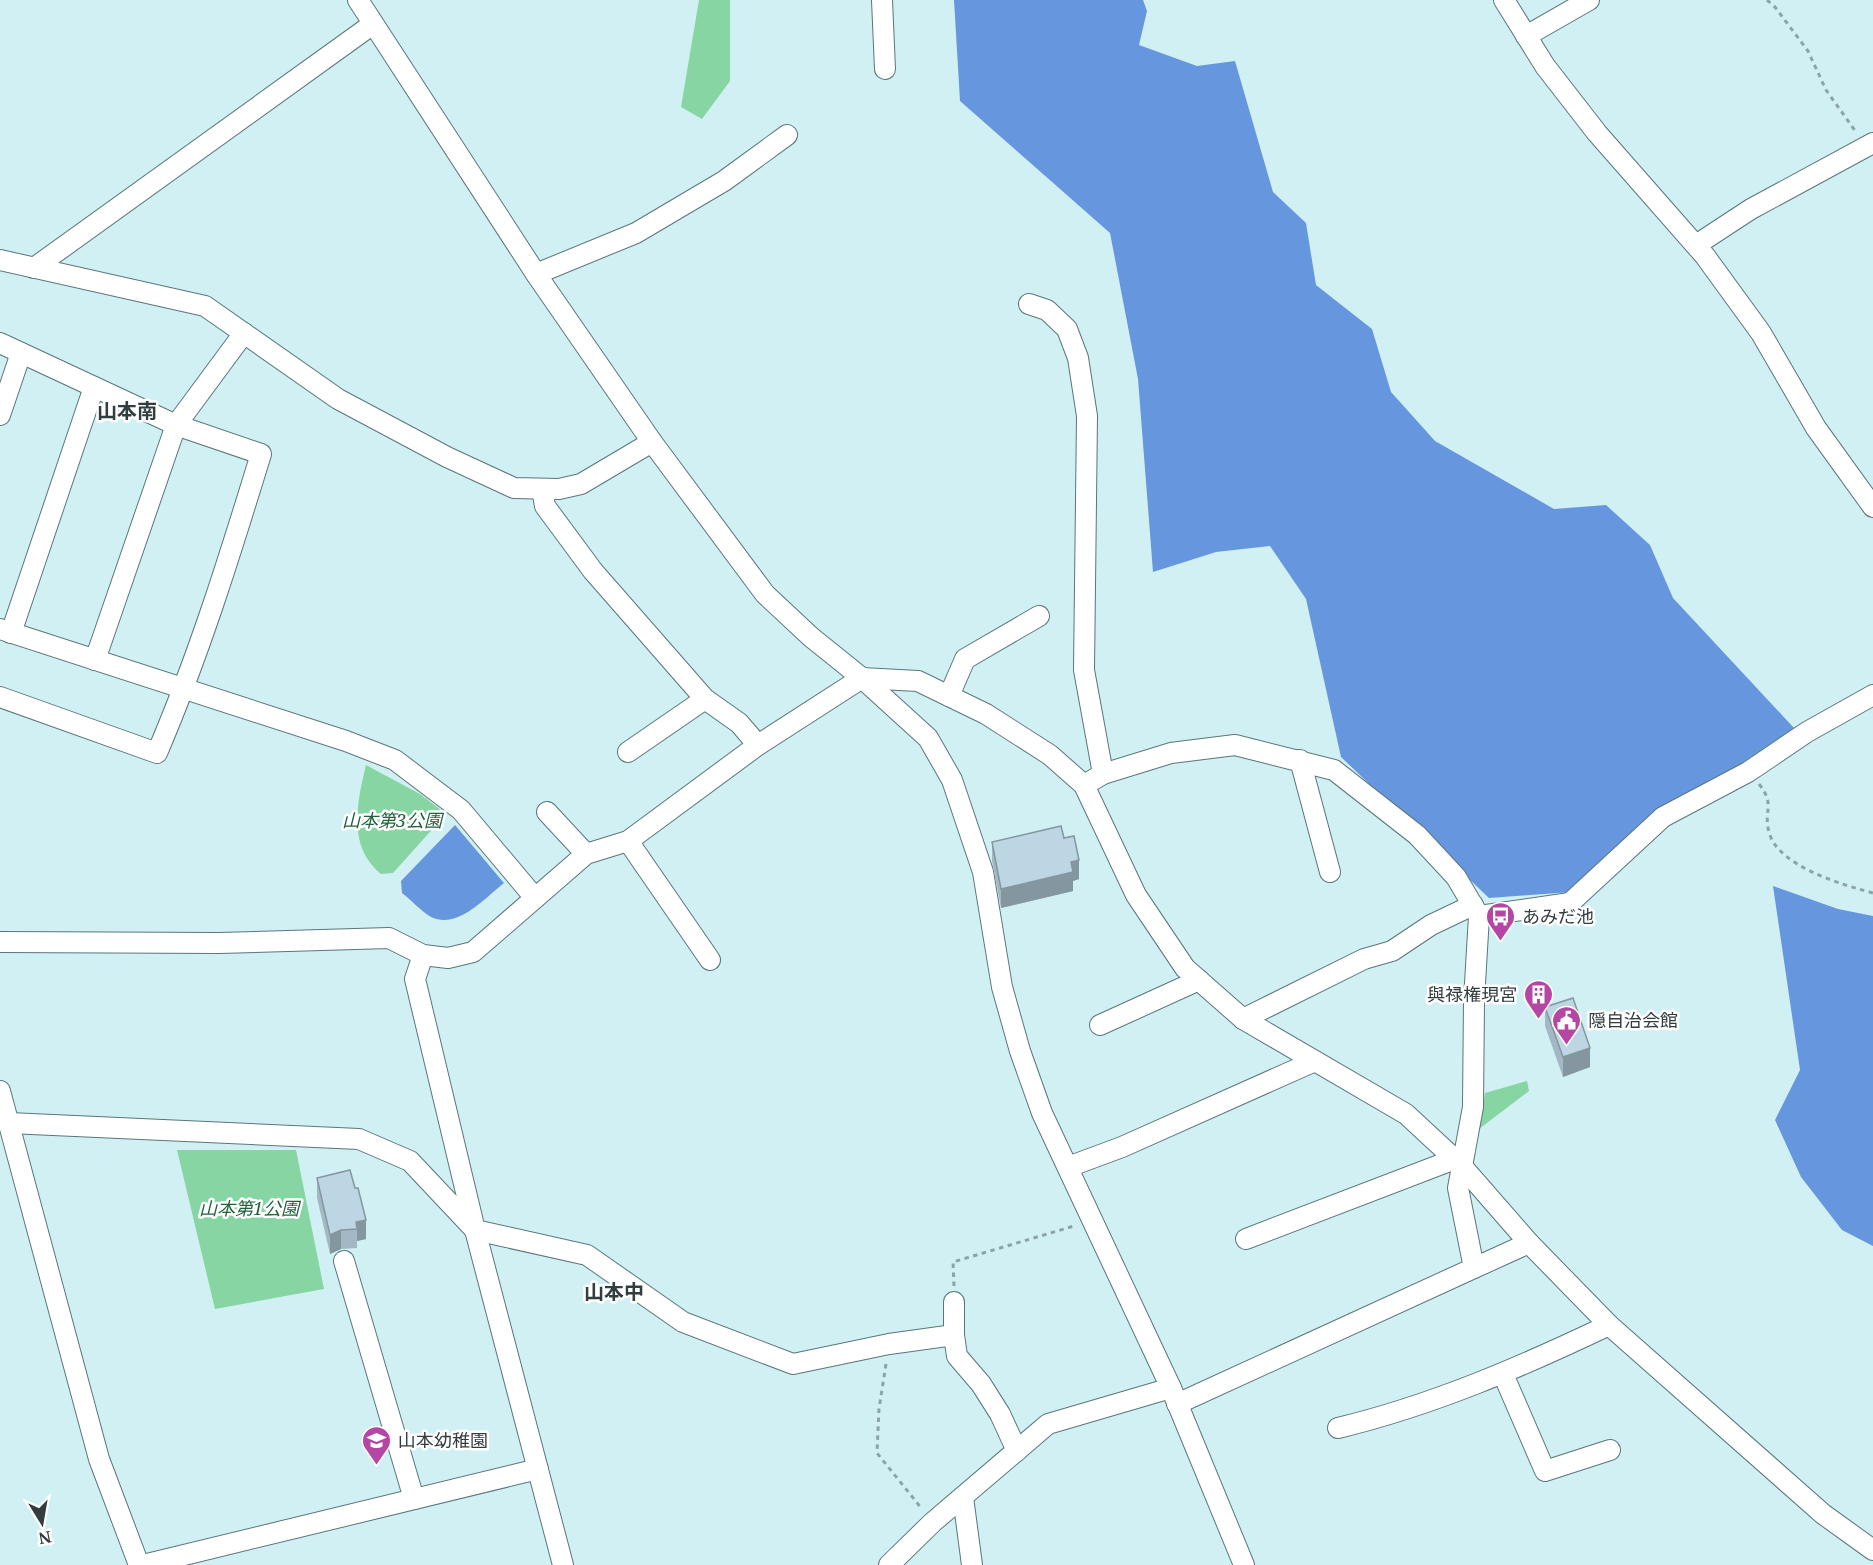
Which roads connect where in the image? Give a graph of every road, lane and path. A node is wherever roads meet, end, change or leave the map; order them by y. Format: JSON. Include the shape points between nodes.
{"nodes":[{"id":1,"x":358,"y":0,"type":"edge"},
{"id":2,"x":882,"y":0,"type":"edge"},
{"id":3,"x":1504,"y":0,"type":"edge"},
{"id":4,"x":1589,"y":0,"type":"edge"},
{"id":5,"x":1767,"y":0,"type":"edge"},
{"id":6,"x":373,"y":24,"type":"junction"},
{"id":7,"x":1526,"y":36,"type":"junction"},
{"id":8,"x":885,"y":69,"type":"dead end"},
{"id":9,"x":787,"y":135,"type":"dead end"},
{"id":10,"x":1870,"y":145,"type":"edge"},
{"id":11,"x":1696,"y":246,"type":"junction"},
{"id":12,"x":0,"y":260,"type":"edge"},
{"id":13,"x":34,"y":268,"type":"junction"},
{"id":14,"x":536,"y":274,"type":"junction"},
{"id":15,"x":1029,"y":304,"type":"dead end"},
{"id":16,"x":244,"y":333,"type":"junction"},
{"id":17,"x":0,"y":343,"type":"edge"},
{"id":18,"x":21,"y":353,"type":"junction"},
{"id":19,"x":94,"y":387,"type":"junction"},
{"id":20,"x":0,"y":415,"type":"edge"},
{"id":21,"x":176,"y":425,"type":"junction"},
{"id":22,"x":652,"y":442,"type":"junction"},
{"id":23,"x":542,"y":489,"type":"junction"},
{"id":24,"x":1873,"y":507,"type":"edge"},
{"id":25,"x":1039,"y":616,"type":"dead end"},
{"id":26,"x":5,"y":631,"type":"edge"},
{"id":27,"x":95,"y":660,"type":"junction"},
{"id":28,"x":862,"y":678,"type":"junction"},
{"id":29,"x":184,"y":689,"type":"junction"},
{"id":30,"x":1873,"y":695,"type":"edge"},
{"id":31,"x":949,"y":696,"type":"junction"},
{"id":32,"x":0,"y":697,"type":"edge"},
{"id":33,"x":705,"y":699,"type":"junction"},
{"id":34,"x":758,"y":745,"type":"junction"},
{"id":35,"x":628,"y":752,"type":"dead end"},
{"id":36,"x":1300,"y":760,"type":"junction"},
{"id":37,"x":1748,"y":772,"type":"junction"},
{"id":38,"x":1103,"y":774,"type":"junction"},
{"id":39,"x":1084,"y":785,"type":"junction"},
{"id":40,"x":547,"y":812,"type":"dead end"},
{"id":41,"x":628,"y":841,"type":"junction"},
{"id":42,"x":586,"y":854,"type":"junction"},
{"id":43,"x":1330,"y":872,"type":"dead end"},
{"id":44,"x":1873,"y":893,"type":"edge"},
{"id":45,"x":535,"y":898,"type":"junction"},
{"id":46,"x":1476,"y":910,"type":"junction"},
{"id":47,"x":0,"y":942,"type":"edge"},
{"id":48,"x":423,"y":955,"type":"junction"},
{"id":49,"x":710,"y":960,"type":"dead end"},
{"id":50,"x":1199,"y":980,"type":"junction"},
{"id":51,"x":1243,"y":1019,"type":"junction"},
{"id":52,"x":1100,"y":1025,"type":"dead end"},
{"id":53,"x":1315,"y":1061,"type":"junction"},
{"id":54,"x":0,"y":1091,"type":"edge"},
{"id":55,"x":9,"y":1123,"type":"junction"},
{"id":56,"x":1458,"y":1162,"type":"junction"},
{"id":57,"x":1068,"y":1167,"type":"junction"},
{"id":58,"x":1093,"y":1220,"type":"junction"},
{"id":59,"x":475,"y":1230,"type":"junction"},
{"id":60,"x":1246,"y":1239,"type":"dead end"},
{"id":61,"x":1529,"y":1243,"type":"junction"},
{"id":62,"x":344,"y":1262,"type":"dead end"},
{"id":63,"x":1474,"y":1268,"type":"junction"},
{"id":64,"x":954,"y":1302,"type":"joint"},
{"id":65,"x":1609,"y":1325,"type":"junction"},
{"id":66,"x":954,"y":1335,"type":"junction"},
{"id":67,"x":889,"y":1344,"type":"junction"},
{"id":68,"x":1503,"y":1374,"type":"junction"},
{"id":69,"x":1174,"y":1396,"type":"junction"},
{"id":70,"x":1338,"y":1428,"type":"dead end"},
{"id":71,"x":1610,"y":1450,"type":"dead end"},
{"id":72,"x":1017,"y":1451,"type":"junction"},
{"id":73,"x":538,"y":1470,"type":"junction"},
{"id":74,"x":963,"y":1497,"type":"junction"},
{"id":75,"x":414,"y":1499,"type":"junction"},
{"id":76,"x":933,"y":1522,"type":"junction"},
{"id":77,"x":1873,"y":1550,"type":"edge"},
{"id":78,"x":141,"y":1565,"type":"edge"},
{"id":79,"x":563,"y":1565,"type":"edge"},
{"id":80,"x":889,"y":1565,"type":"edge"},
{"id":81,"x":972,"y":1565,"type":"edge"},
{"id":82,"x":1244,"y":1565,"type":"edge"}],
"edges":[{"from":1,"to":6,"type":"street"},
{"from":2,"to":8,"type":"street"},
{"from":3,"to":7,"type":"street"},
{"from":4,"to":7,"type":"street"},
{"from":5,"to":10,"type":"path","via":[[1808,51],[1826,90]]},
{"from":6,"to":13,"type":"street"},
{"from":6,"to":14,"type":"street"},
{"from":7,"to":11,"type":"street","via":[[1596,133]]},
{"from":9,"to":14,"type":"street","via":[[724,181],[636,233]]},
{"from":10,"to":11,"type":"street","via":[[1751,209]]},
{"from":11,"to":24,"type":"street","via":[[1761,333],[1816,428]]},
{"from":12,"to":13,"type":"street"},
{"from":13,"to":16,"type":"street","via":[[205,306]]},
{"from":14,"to":22,"type":"street"},
{"from":15,"to":38,"type":"street","via":[[1047,310],[1067,329],[1078,358],[1087,416],[1084,670]]},
{"from":16,"to":21,"type":"street"},
{"from":16,"to":23,"type":"street","via":[[338,399],[447,457],[514,488]]},
{"from":17,"to":18,"type":"street"},
{"from":18,"to":19,"type":"street"},
{"from":18,"to":20,"type":"street"},
{"from":19,"to":21,"type":"street"},
{"from":19,"to":26,"type":"street"},
{"from":21,"to":27,"type":"street"},
{"from":21,"to":29,"type":"street","via":[[261,454]]},
{"from":22,"to":23,"type":"street","via":[[581,484]]},
{"from":22,"to":28,"type":"street","via":[[765,594],[811,638]]},
{"from":23,"to":33,"type":"street","via":[[545,506],[593,571]]},
{"from":25,"to":31,"type":"street","via":[[965,659]]},
{"from":26,"to":27,"type":"street"},
{"from":27,"to":29,"type":"street"},
{"from":28,"to":31,"type":"street","via":[[918,681]]},
{"from":28,"to":34,"type":"street"},
{"from":28,"to":57,"type":"street","via":[[928,738],[952,780],[983,872],[1002,987],[1020,1051],[1042,1113]]},
{"from":29,"to":32,"type":"street","via":[[158,753]]},
{"from":29,"to":45,"type":"street","via":[[395,760],[461,810]]},
{"from":30,"to":37,"type":"street","via":[[1807,732]]},
{"from":31,"to":39,"type":"street","via":[[986,714],[1050,755]]},
{"from":33,"to":34,"type":"street","via":[[740,723]]},
{"from":33,"to":35,"type":"street"},
{"from":34,"to":41,"type":"street"},
{"from":36,"to":38,"type":"street","via":[[1235,745],[1171,753]]},
{"from":36,"to":43,"type":"street"},
{"from":36,"to":46,"type":"street","via":[[1334,770],[1417,835],[1456,877]]},
{"from":37,"to":44,"type":"path","via":[[1768,795],[1768,831],[1781,854],[1835,882]]},
{"from":37,"to":46,"type":"street","via":[[1663,817],[1570,903]]},
{"from":38,"to":39,"type":"street"},
{"from":39,"to":50,"type":"street","via":[[1136,895],[1185,968]]},
{"from":40,"to":42,"type":"street"},
{"from":41,"to":42,"type":"street"},
{"from":41,"to":49,"type":"street"},
{"from":42,"to":45,"type":"street"},
{"from":45,"to":48,"type":"street","via":[[473,952],[448,958]]},
{"from":46,"to":51,"type":"street","via":[[1431,925],[1392,951],[1364,959]]},
{"from":46,"to":56,"type":"street","via":[[1473,1107]]},
{"from":47,"to":48,"type":"street","via":[[219,943],[390,938]]},
{"from":48,"to":59,"type":"street","via":[[415,979]]},
{"from":50,"to":51,"type":"street"},
{"from":50,"to":52,"type":"street"},
{"from":51,"to":53,"type":"street"},
{"from":53,"to":56,"type":"street","via":[[1406,1114]]},
{"from":53,"to":57,"type":"street"},
{"from":54,"to":55,"type":"street"},
{"from":55,"to":59,"type":"street","via":[[359,1138],[410,1161]]},
{"from":55,"to":78,"type":"street","via":[[99,1459]]},
{"from":56,"to":60,"type":"street"},
{"from":56,"to":61,"type":"street"},
{"from":56,"to":63,"type":"street","via":[[1458,1188]]},
{"from":57,"to":58,"type":"street"},
{"from":58,"to":64,"type":"path","via":[[953,1262]]},
{"from":58,"to":69,"type":"street"},
{"from":59,"to":67,"type":"street","via":[[587,1255],[683,1322],[793,1364]]},
{"from":59,"to":73,"type":"street"},
{"from":61,"to":63,"type":"street"},
{"from":61,"to":65,"type":"street"},
{"from":62,"to":75,"type":"street"},
{"from":63,"to":69,"type":"street"},
{"from":64,"to":66,"type":"street"},
{"from":65,"to":68,"type":"street"},
{"from":65,"to":77,"type":"street","via":[[1823,1514]]},
{"from":66,"to":67,"type":"street"},
{"from":66,"to":72,"type":"street","via":[[957,1356],[1000,1414]]},
{"from":67,"to":76,"type":"path","via":[[879,1409],[878,1453]]},
{"from":68,"to":70,"type":"street"},
{"from":68,"to":71,"type":"street","via":[[1545,1471]]},
{"from":69,"to":72,"type":"street","via":[[1048,1424]]},
{"from":69,"to":82,"type":"street"},
{"from":72,"to":74,"type":"street"},
{"from":73,"to":75,"type":"street"},
{"from":73,"to":79,"type":"street"},
{"from":74,"to":76,"type":"street"},
{"from":74,"to":81,"type":"street"},
{"from":75,"to":78,"type":"street"},
{"from":76,"to":80,"type":"street"}]}
